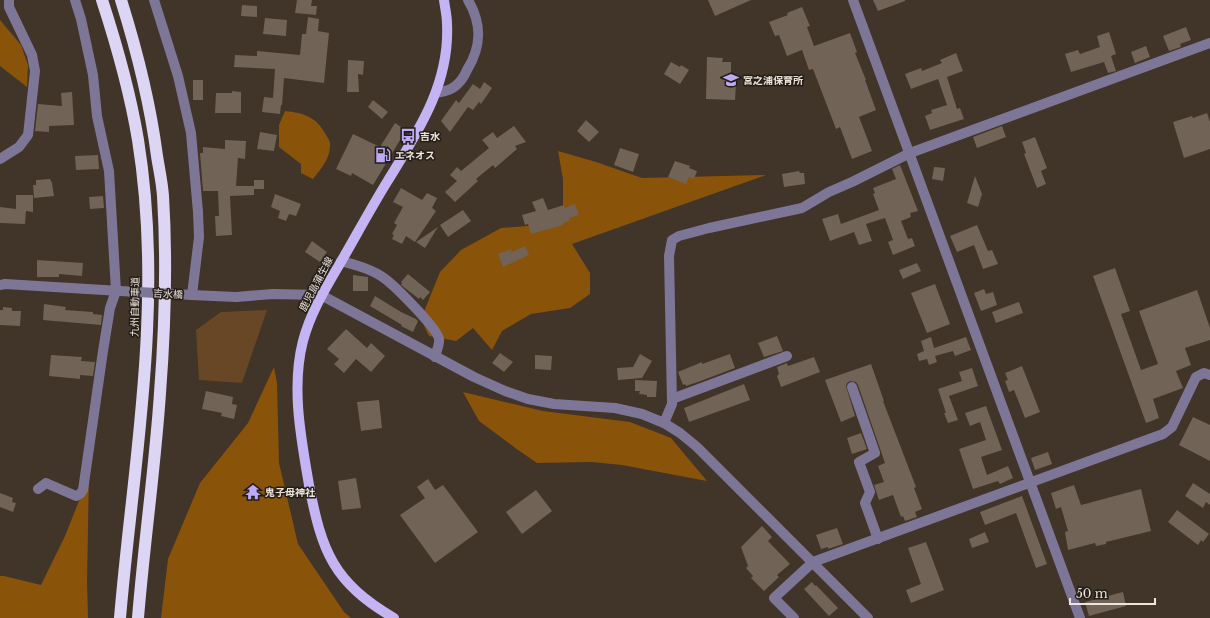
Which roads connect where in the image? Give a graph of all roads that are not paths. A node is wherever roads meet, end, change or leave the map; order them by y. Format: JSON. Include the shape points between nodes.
{"nodes":[{"id":1,"x":9,"y":0,"type":"edge"},
{"id":2,"x":75,"y":0,"type":"edge"},
{"id":3,"x":102,"y":0,"type":"edge"},
{"id":4,"x":121,"y":0,"type":"edge"},
{"id":5,"x":154,"y":0,"type":"edge"},
{"id":6,"x":444,"y":0,"type":"edge"},
{"id":7,"x":468,"y":0,"type":"edge"},
{"id":8,"x":852,"y":0,"type":"edge"},
{"id":9,"x":1210,"y":43,"type":"edge"},
{"id":10,"x":436,"y":93,"type":"junction"},
{"id":11,"x":910,"y":153,"type":"junction"},
{"id":12,"x":0,"y":159,"type":"edge"},
{"id":13,"x":341,"y":261,"type":"junction"},
{"id":14,"x":0,"y":285,"type":"edge"},
{"id":15,"x":118,"y":291,"type":"junction"},
{"id":16,"x":192,"y":295,"type":"junction"},
{"id":17,"x":321,"y":296,"type":"junction"},
{"id":18,"x":787,"y":356,"type":"dead end"},
{"id":19,"x":435,"y":357,"type":"junction"},
{"id":20,"x":1210,"y":375,"type":"edge"},
{"id":21,"x":852,"y":387,"type":"dead end"},
{"id":22,"x":672,"y":399,"type":"junction"},
{"id":23,"x":664,"y":423,"type":"junction"},
{"id":24,"x":1030,"y":483,"type":"junction"},
{"id":25,"x":38,"y":489,"type":"dead end"},
{"id":26,"x":878,"y":539,"type":"junction"},
{"id":27,"x":813,"y":562,"type":"junction"},
{"id":28,"x":120,"y":618,"type":"edge"},
{"id":29,"x":138,"y":618,"type":"edge"},
{"id":30,"x":394,"y":618,"type":"edge"},
{"id":31,"x":794,"y":618,"type":"edge"},
{"id":32,"x":868,"y":618,"type":"edge"},
{"id":33,"x":1080,"y":618,"type":"edge"}],
"edges":[{"from":1,"to":12,"type":"street","via":[[8,7],[32,55],[35,71],[28,135],[19,147]]},
{"from":2,"to":15,"type":"street","via":[[93,75],[97,116],[109,171]]},
{"from":3,"to":28,"type":"highway","name":"九州自動車道","via":[[115,40],[138,140],[148,255],[143,394]]},
{"from":4,"to":29,"type":"highway","via":[[144,82],[154,137],[162,194],[165,255],[160,394]]},
{"from":5,"to":16,"type":"street","via":[[178,76],[191,133],[199,237]]},
{"from":6,"to":10,"type":"main road","name":"鹿児島蒲生線","via":[[447,49]]},
{"from":7,"to":10,"type":"street","via":[[477,22],[477,50],[462,80],[453,88]]},
{"from":8,"to":11,"type":"street"},
{"from":9,"to":11,"type":"street"},
{"from":10,"to":13,"type":"main road","name":"鹿児島蒲生線","via":[[416,134]]},
{"from":11,"to":22,"type":"street","via":[[802,208],[709,228],[672,240],[668,256]]},
{"from":11,"to":24,"type":"street"},
{"from":13,"to":17,"type":"main road","name":"鹿児島蒲生線"},
{"from":13,"to":19,"type":"street","via":[[383,278],[401,293],[437,332],[440,341]]},
{"from":14,"to":15,"type":"street","name":"吉水橋"},
{"from":15,"to":16,"type":"street","name":"吉水橋","bridge":true},
{"from":15,"to":25,"type":"street","via":[[110,308],[83,490],[76,496],[46,483]]},
{"from":16,"to":17,"type":"street","name":"吉水橋"},
{"from":17,"to":19,"type":"street"},
{"from":17,"to":30,"type":"main road","name":"鹿児島蒲生線","via":[[303,341],[298,389],[303,448],[314,510],[325,547],[345,580],[373,605]]},
{"from":18,"to":22,"type":"street"},
{"from":19,"to":23,"type":"street","via":[[474,377],[528,399],[554,404],[615,408],[642,414]]},
{"from":20,"to":24,"type":"street","via":[[1204,373],[1196,377],[1172,427],[1163,434]]},
{"from":21,"to":26,"type":"street","via":[[875,453],[859,462],[870,492],[865,503]]},
{"from":22,"to":23,"type":"street"},
{"from":23,"to":27,"type":"street","via":[[697,447]]},
{"from":24,"to":26,"type":"street"},
{"from":24,"to":33,"type":"street"},
{"from":26,"to":27,"type":"street"},
{"from":27,"to":31,"type":"street","via":[[774,598]]},
{"from":27,"to":32,"type":"street"}]}
